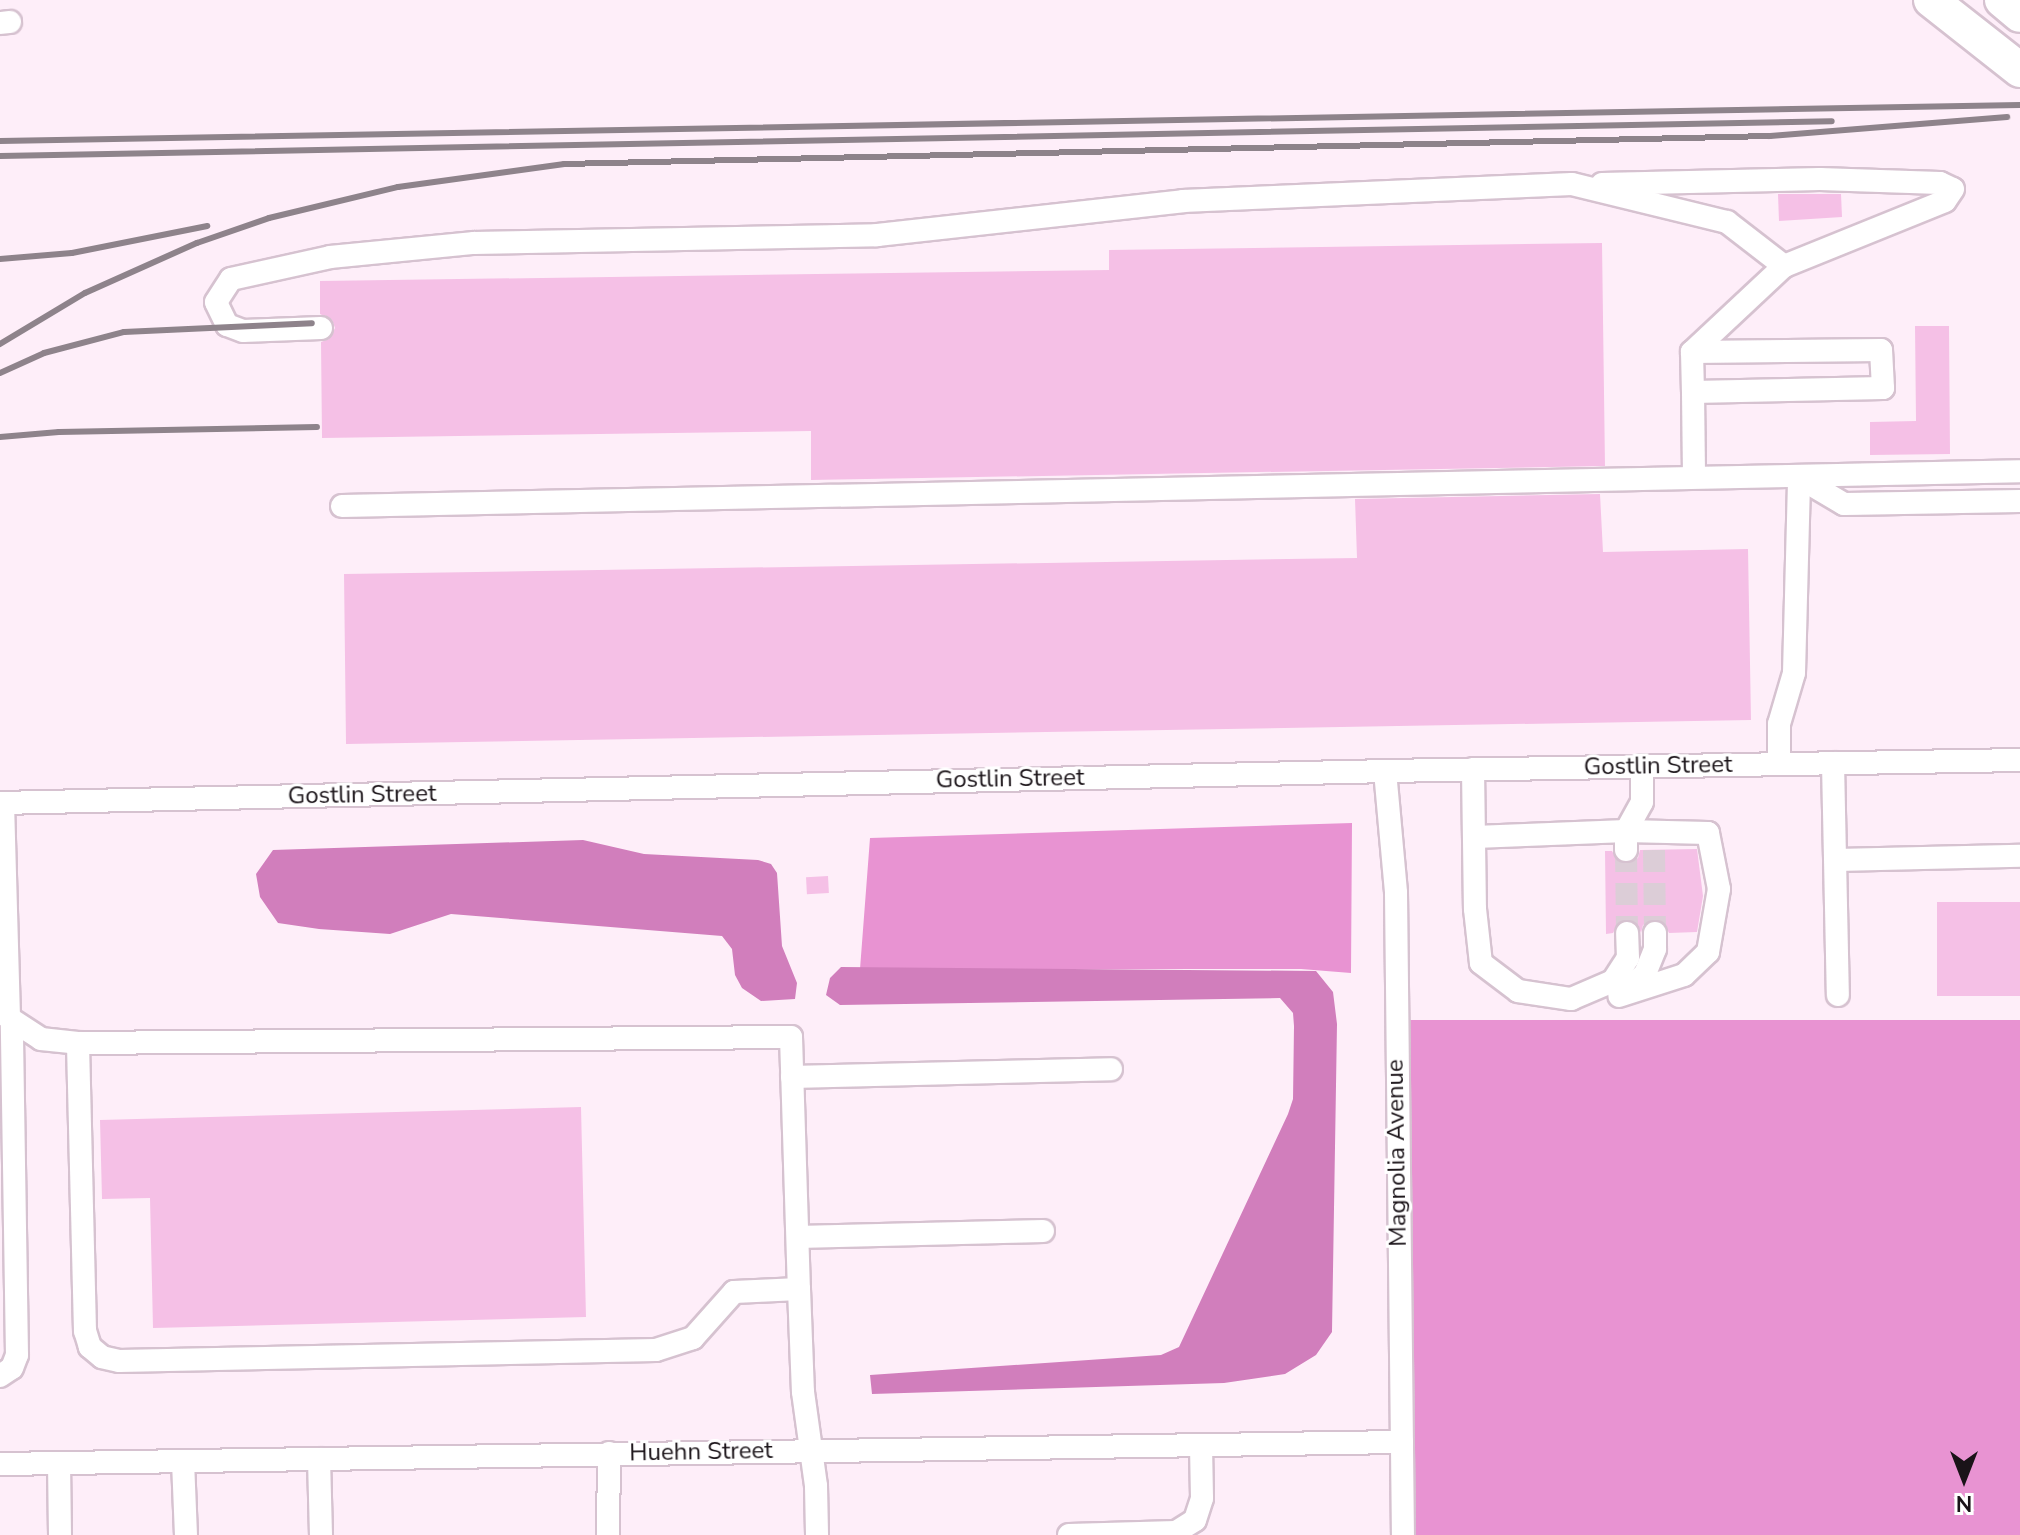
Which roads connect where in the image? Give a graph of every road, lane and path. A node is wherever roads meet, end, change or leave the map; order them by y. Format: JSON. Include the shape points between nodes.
{"nodes":[{"id":1,"x":1931,"y":0,"type":"edge"},
{"id":2,"x":2002,"y":0,"type":"edge"},
{"id":3,"x":2020,"y":15,"type":"edge"},
{"id":4,"x":2020,"y":70,"type":"edge"},
{"id":5,"x":1572,"y":184,"type":"junction"},
{"id":6,"x":1784,"y":266,"type":"junction"},
{"id":7,"x":321,"y":328,"type":"dead end"},
{"id":8,"x":1692,"y":352,"type":"junction"},
{"id":9,"x":1693,"y":392,"type":"junction"},
{"id":10,"x":2020,"y":471,"type":"edge"},
{"id":11,"x":1694,"y":477,"type":"junction"},
{"id":12,"x":1799,"y":477,"type":"junction"},
{"id":13,"x":2020,"y":501,"type":"edge"},
{"id":14,"x":342,"y":506,"type":"dead end"},
{"id":15,"x":2020,"y":760,"type":"edge"},
{"id":16,"x":1833,"y":763,"type":"junction"},
{"id":17,"x":1779,"y":764,"type":"junction"},
{"id":18,"x":1642,"y":766,"type":"junction"},
{"id":19,"x":1473,"y":769,"type":"junction"},
{"id":20,"x":1385,"y":771,"type":"junction"},
{"id":21,"x":1642,"y":802,"type":"junction"},
{"id":22,"x":2,"y":803,"type":"edge"},
{"id":23,"x":1475,"y":837,"type":"junction"},
{"id":24,"x":1626,"y":841,"type":"junction"},
{"id":25,"x":1654,"y":841,"type":"junction"},
{"id":26,"x":2020,"y":856,"type":"edge"},
{"id":27,"x":1837,"y":860,"type":"junction"},
{"id":28,"x":3,"y":894,"type":"edge"},
{"id":29,"x":1627,"y":933,"type":"tunnel mouth"},
{"id":30,"x":1655,"y":933,"type":"tunnel mouth"},
{"id":31,"x":1838,"y":995,"type":"dead end"},
{"id":32,"x":1619,"y":996,"type":"junction"},
{"id":33,"x":1571,"y":999,"type":"junction"},
{"id":34,"x":12,"y":1020,"type":"junction"},
{"id":35,"x":78,"y":1043,"type":"junction"},
{"id":36,"x":1111,"y":1069,"type":"dead end"},
{"id":37,"x":792,"y":1077,"type":"junction"},
{"id":38,"x":1043,"y":1231,"type":"dead end"},
{"id":39,"x":798,"y":1237,"type":"junction"},
{"id":40,"x":799,"y":1289,"type":"junction"},
{"id":41,"x":0,"y":1376,"type":"edge"},
{"id":42,"x":1402,"y":1442,"type":"junction"},
{"id":43,"x":1201,"y":1445,"type":"junction"},
{"id":44,"x":811,"y":1451,"type":"junction"},
{"id":45,"x":609,"y":1453,"type":"junction"},
{"id":46,"x":319,"y":1459,"type":"junction"},
{"id":47,"x":183,"y":1461,"type":"junction"},
{"id":48,"x":59,"y":1463,"type":"junction"},
{"id":49,"x":0,"y":1464,"type":"edge"},
{"id":50,"x":60,"y":1535,"type":"edge"},
{"id":51,"x":186,"y":1535,"type":"edge"},
{"id":52,"x":321,"y":1535,"type":"edge"},
{"id":53,"x":608,"y":1535,"type":"edge"},
{"id":54,"x":817,"y":1535,"type":"edge"},
{"id":55,"x":1069,"y":1535,"type":"edge"},
{"id":56,"x":1403,"y":1535,"type":"edge"}],
"edges":[{"from":1,"to":4,"type":"highway"},
{"from":2,"to":3,"type":"highway"},
{"from":5,"to":6,"type":"street","via":[[1727,222]]},
{"from":5,"to":6,"type":"street","via":[[1820,179],[1940,183],[1953,189],[1945,201]]},
{"from":5,"to":7,"type":"street","via":[[1183,201],[877,235],[474,243],[330,257],[231,279],[216,302],[227,325],[243,331]]},
{"from":6,"to":8,"type":"street"},
{"from":8,"to":9,"type":"street"},
{"from":8,"to":9,"type":"street","via":[[1881,350],[1883,388]]},
{"from":9,"to":11,"type":"street"},
{"from":10,"to":12,"type":"street"},
{"from":11,"to":12,"type":"street"},
{"from":11,"to":14,"type":"street"},
{"from":12,"to":13,"type":"street","via":[[1844,504]]},
{"from":12,"to":17,"type":"street","via":[[1794,673],[1779,724]]},
{"from":15,"to":16,"type":"street","name":"Gostlin Street"},
{"from":16,"to":17,"type":"street","name":"Gostlin Street"},
{"from":16,"to":27,"type":"street"},
{"from":17,"to":18,"type":"street","name":"Gostlin Street"},
{"from":18,"to":19,"type":"street","name":"Gostlin Street"},
{"from":18,"to":21,"type":"street"},
{"from":19,"to":20,"type":"street","name":"Gostlin Street"},
{"from":19,"to":23,"type":"street"},
{"from":20,"to":22,"type":"street","name":"Gostlin Street"},
{"from":20,"to":42,"type":"street","name":"Magnolia Avenue","via":[[1396,893]]},
{"from":21,"to":24,"type":"street"},
{"from":21,"to":25,"type":"street"},
{"from":22,"to":28,"type":"street"},
{"from":23,"to":24,"type":"street"},
{"from":23,"to":33,"type":"street","via":[[1481,963],[1518,991]]},
{"from":24,"to":25,"type":"street"},
{"from":25,"to":32,"type":"street","via":[[1708,833],[1719,889],[1708,952],[1684,975]]},
{"from":26,"to":27,"type":"street"},
{"from":27,"to":31,"type":"street"},
{"from":28,"to":34,"type":"street"},
{"from":29,"to":33,"type":"street","via":[[1628,958],[1613,981]]},
{"from":30,"to":32,"type":"street","via":[[1645,974]]},
{"from":32,"to":33,"type":"street"},
{"from":34,"to":35,"type":"street","via":[[41,1039]]},
{"from":34,"to":41,"type":"street","via":[[17,1355],[12,1368]]},
{"from":35,"to":37,"type":"street","via":[[791,1037]]},
{"from":35,"to":40,"type":"street","via":[[85,1331],[90,1347],[102,1357],[119,1361],[656,1350],[693,1338],[734,1292]]},
{"from":36,"to":37,"type":"street"},
{"from":37,"to":39,"type":"street"},
{"from":38,"to":39,"type":"street"},
{"from":39,"to":40,"type":"street"},
{"from":40,"to":44,"type":"street"},
{"from":42,"to":43,"type":"street","name":"Huehn Street"},
{"from":42,"to":56,"type":"street","name":"Magnolia Avenue"},
{"from":43,"to":44,"type":"street","name":"Huehn Street"},
{"from":43,"to":55,"type":"street","via":[[1202,1498],[1195,1520],[1176,1532]]},
{"from":44,"to":45,"type":"street","name":"Huehn Street"},
{"from":44,"to":54,"type":"street"},
{"from":45,"to":46,"type":"street","name":"Huehn Street"},
{"from":45,"to":53,"type":"street"},
{"from":46,"to":47,"type":"street","name":"Huehn Street"},
{"from":46,"to":52,"type":"street"},
{"from":47,"to":48,"type":"street","name":"Huehn Street"},
{"from":47,"to":51,"type":"street"},
{"from":48,"to":49,"type":"street","name":"Huehn Street"},
{"from":48,"to":50,"type":"street"}]}
